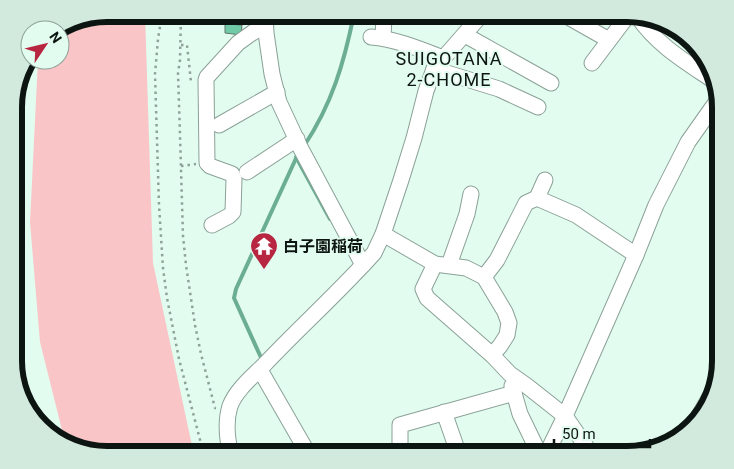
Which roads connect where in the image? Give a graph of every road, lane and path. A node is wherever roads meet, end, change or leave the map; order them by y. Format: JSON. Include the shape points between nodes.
{"nodes":[{"id":1,"x":161,"y":22,"type":"edge"},
{"id":2,"x":181,"y":22,"type":"edge"},
{"id":3,"x":262,"y":22,"type":"edge"},
{"id":4,"x":265,"y":22,"type":"edge"},
{"id":5,"x":382,"y":22,"type":"edge"},
{"id":6,"x":476,"y":22,"type":"edge"},
{"id":7,"x":577,"y":22,"type":"edge"},
{"id":8,"x":623,"y":22,"type":"edge"},
{"id":9,"x":643,"y":24,"type":"edge"},
{"id":10,"x":465,"y":35,"type":"junction"},
{"id":11,"x":608,"y":40,"type":"junction"},
{"id":12,"x":592,"y":63,"type":"dead end"},
{"id":13,"x":438,"y":64,"type":"junction"},
{"id":14,"x":705,"y":75,"type":"edge"},
{"id":15,"x":551,"y":83,"type":"dead end"},
{"id":16,"x":277,"y":92,"type":"junction"},
{"id":17,"x":538,"y":107,"type":"dead end"},
{"id":18,"x":711,"y":109,"type":"edge"},
{"id":19,"x":219,"y":125,"type":"dead end"},
{"id":20,"x":301,"y":148,"type":"junction"},
{"id":21,"x":247,"y":172,"type":"dead end"},
{"id":22,"x":545,"y":180,"type":"dead end"},
{"id":23,"x":471,"y":194,"type":"dead end"},
{"id":24,"x":537,"y":198,"type":"junction"},
{"id":25,"x":220,"y":226,"type":"dead end"},
{"id":26,"x":383,"y":234,"type":"junction"},
{"id":27,"x":636,"y":255,"type":"junction"},
{"id":28,"x":363,"y":265,"type":"junction"},
{"id":29,"x":442,"y":265,"type":"junction"},
{"id":30,"x":484,"y":277,"type":"junction"},
{"id":31,"x":492,"y":356,"type":"junction"},
{"id":32,"x":265,"y":364,"type":"junction"},
{"id":33,"x":510,"y":374,"type":"junction"},
{"id":34,"x":514,"y":393,"type":"junction"},
{"id":35,"x":214,"y":408,"type":"dead end"},
{"id":36,"x":444,"y":412,"type":"junction"},
{"id":37,"x":565,"y":416,"type":"junction"},
{"id":38,"x":400,"y":446,"type":"edge"},
{"id":39,"x":456,"y":446,"type":"edge"},
{"id":40,"x":535,"y":446,"type":"edge"},
{"id":41,"x":550,"y":446,"type":"edge"},
{"id":42,"x":586,"y":446,"type":"edge"},
{"id":43,"x":202,"y":447,"type":"edge"},
{"id":44,"x":229,"y":447,"type":"edge"},
{"id":45,"x":305,"y":447,"type":"edge"}],
"edges":[{"from":1,"to":43,"type":"path","via":[[155,74],[163,268],[179,359]]},
{"from":2,"to":35,"type":"path","via":[[178,73],[183,236],[198,344]]},
{"from":3,"to":25,"type":"street","via":[[238,43],[206,80],[207,163],[232,174],[234,179],[232,212]]},
{"from":4,"to":16,"type":"street"},
{"from":5,"to":13,"type":"street","via":[[377,37],[403,43]]},
{"from":6,"to":10,"type":"street"},
{"from":7,"to":11,"type":"street"},
{"from":8,"to":11,"type":"street"},
{"from":9,"to":14,"type":"street","via":[[678,57]]},
{"from":10,"to":13,"type":"street"},
{"from":10,"to":15,"type":"street"},
{"from":11,"to":12,"type":"street"},
{"from":13,"to":17,"type":"street"},
{"from":13,"to":26,"type":"street","via":[[426,91]]},
{"from":16,"to":19,"type":"street"},
{"from":16,"to":20,"type":"street"},
{"from":18,"to":27,"type":"street","via":[[688,142],[656,205]]},
{"from":20,"to":21,"type":"street"},
{"from":20,"to":28,"type":"street"},
{"from":22,"to":24,"type":"street"},
{"from":23,"to":29,"type":"street","via":[[467,214]]},
{"from":24,"to":27,"type":"street","via":[[576,215]]},
{"from":24,"to":30,"type":"street","via":[[526,202],[498,260]]},
{"from":26,"to":28,"type":"street","via":[[374,253]]},
{"from":26,"to":29,"type":"street"},
{"from":27,"to":37,"type":"street"},
{"from":28,"to":32,"type":"street"},
{"from":29,"to":30,"type":"street","via":[[466,268]]},
{"from":29,"to":31,"type":"street","via":[[423,289],[427,298]]},
{"from":30,"to":31,"type":"street","via":[[508,323],[507,335]]},
{"from":31,"to":33,"type":"street"},
{"from":32,"to":44,"type":"street","via":[[231,405],[227,431]]},
{"from":32,"to":45,"type":"street"},
{"from":33,"to":34,"type":"street"},
{"from":33,"to":37,"type":"street"},
{"from":34,"to":36,"type":"street"},
{"from":34,"to":40,"type":"street"},
{"from":36,"to":38,"type":"street","via":[[400,425]]},
{"from":36,"to":39,"type":"street"},
{"from":37,"to":41,"type":"street"},
{"from":37,"to":42,"type":"street"}]}
